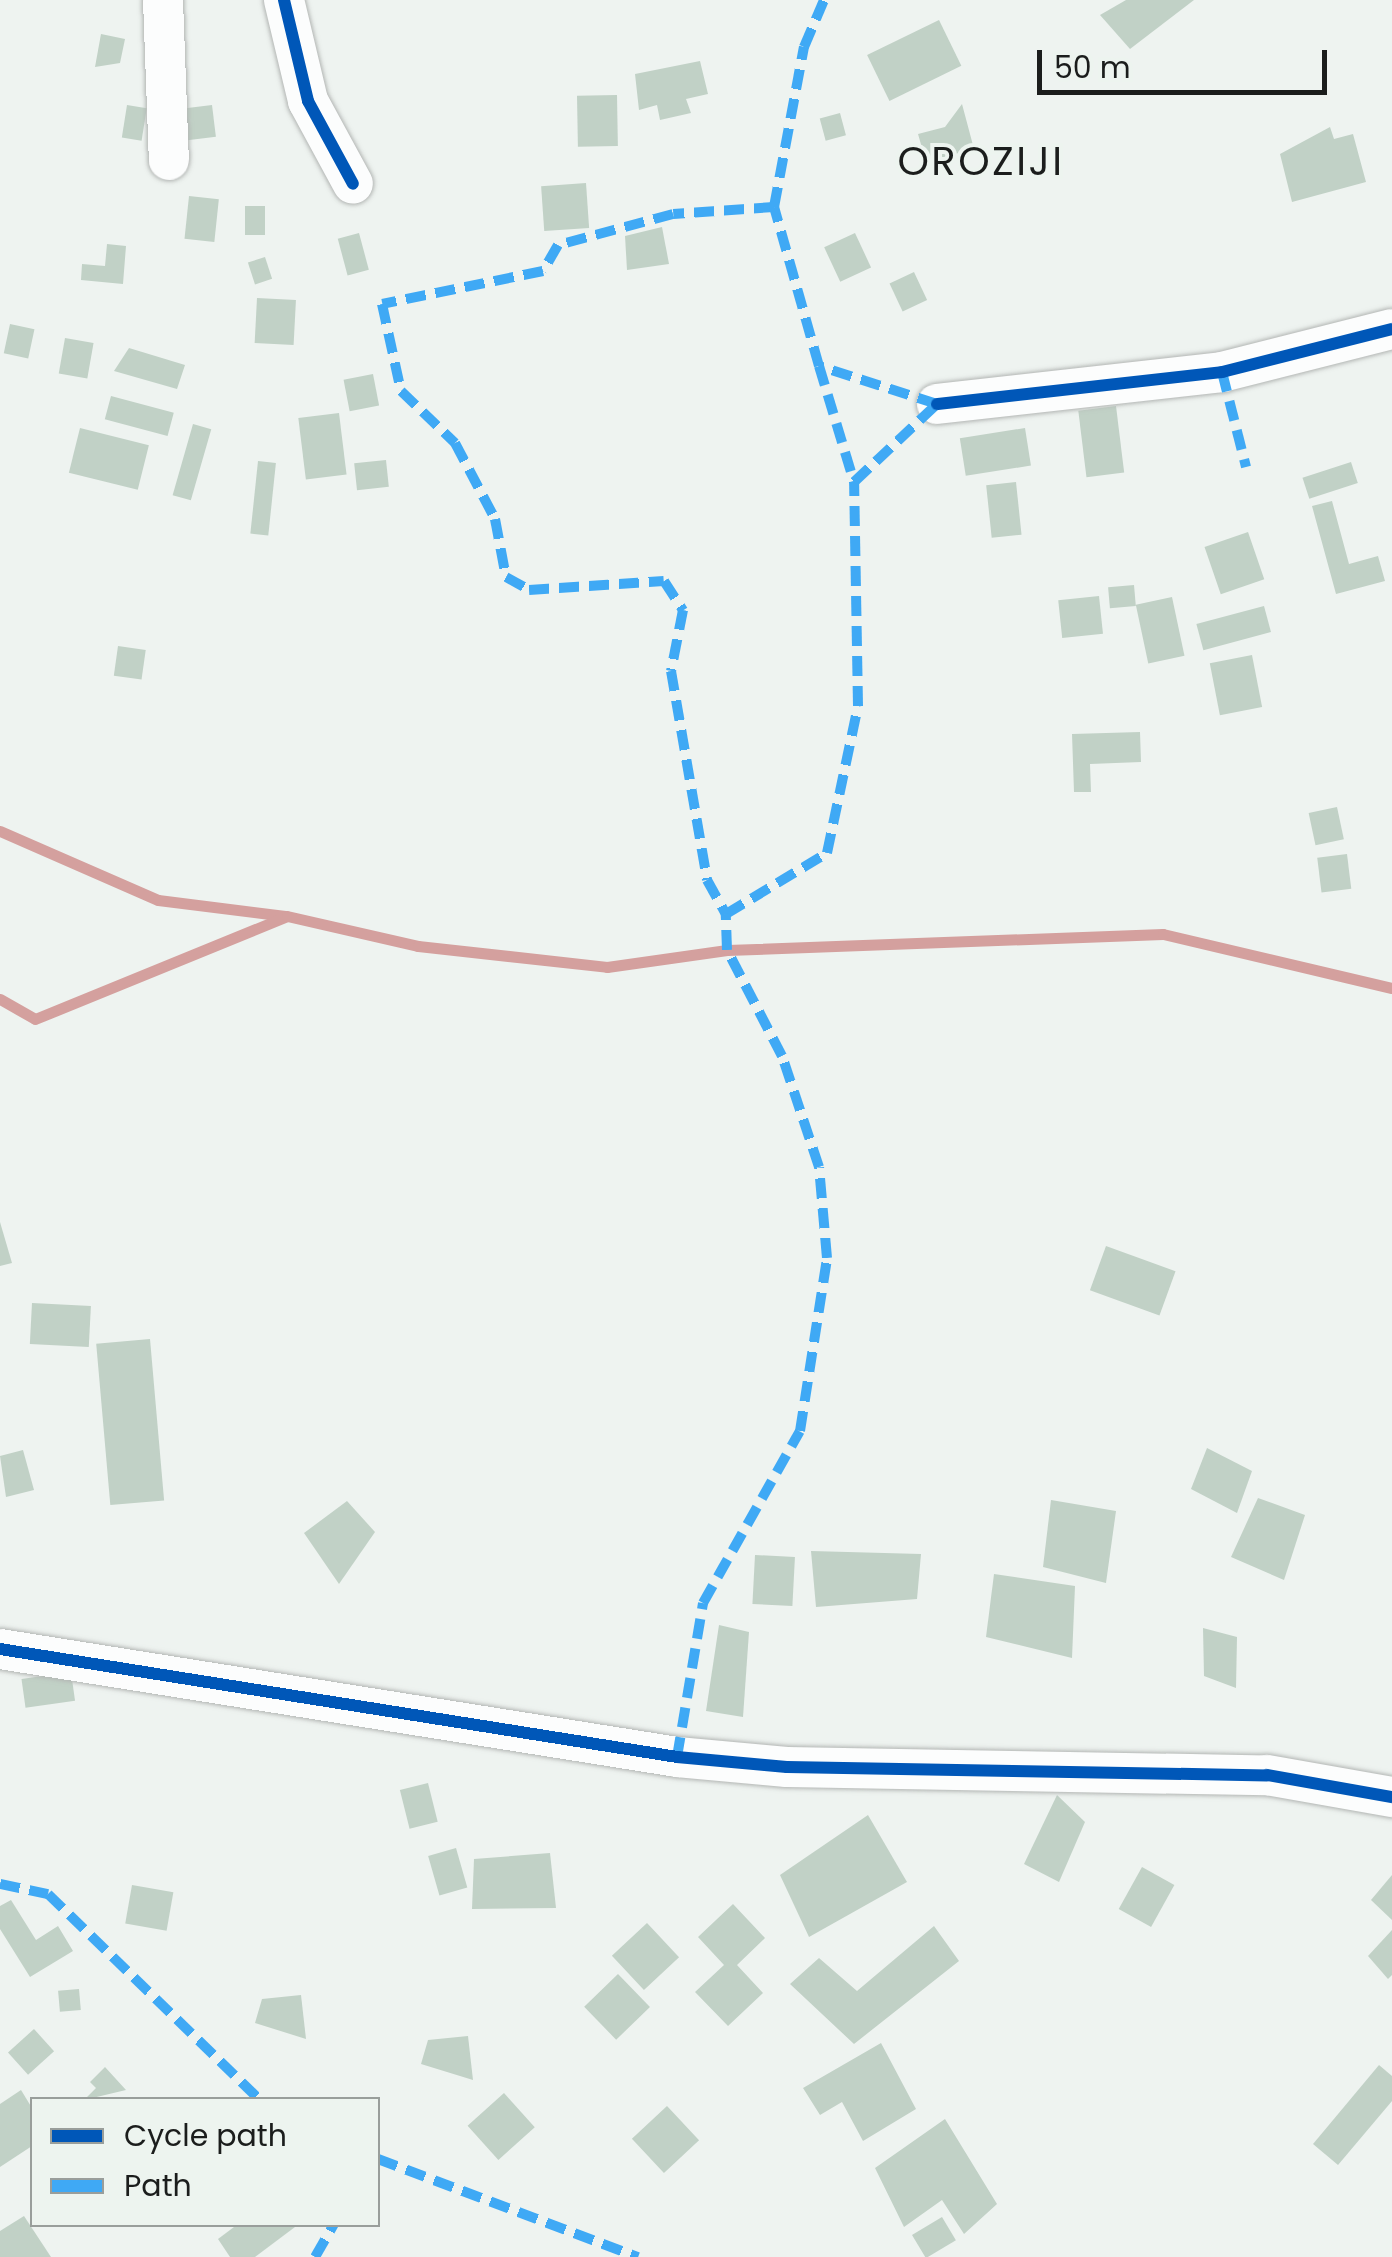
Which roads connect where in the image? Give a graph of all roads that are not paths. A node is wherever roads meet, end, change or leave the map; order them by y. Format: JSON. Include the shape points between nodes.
{"nodes":[{"id":1,"x":164,"y":0,"type":"edge"},
{"id":2,"x":284,"y":0,"type":"edge"},
{"id":3,"x":169,"y":160,"type":"dead end"},
{"id":4,"x":353,"y":184,"type":"dead end"},
{"id":5,"x":1392,"y":329,"type":"edge"},
{"id":6,"x":937,"y":404,"type":"dead end"},
{"id":7,"x":0,"y":1648,"type":"edge"},
{"id":8,"x":1392,"y":1798,"type":"edge"}],
"edges":[{"from":1,"to":3,"type":"street"},
{"from":2,"to":4,"type":"street","via":[[308,101]]},
{"from":5,"to":6,"type":"street","via":[[1222,372]]},
{"from":7,"to":8,"type":"street","via":[[678,1756],[787,1767],[1267,1774]]}]}
